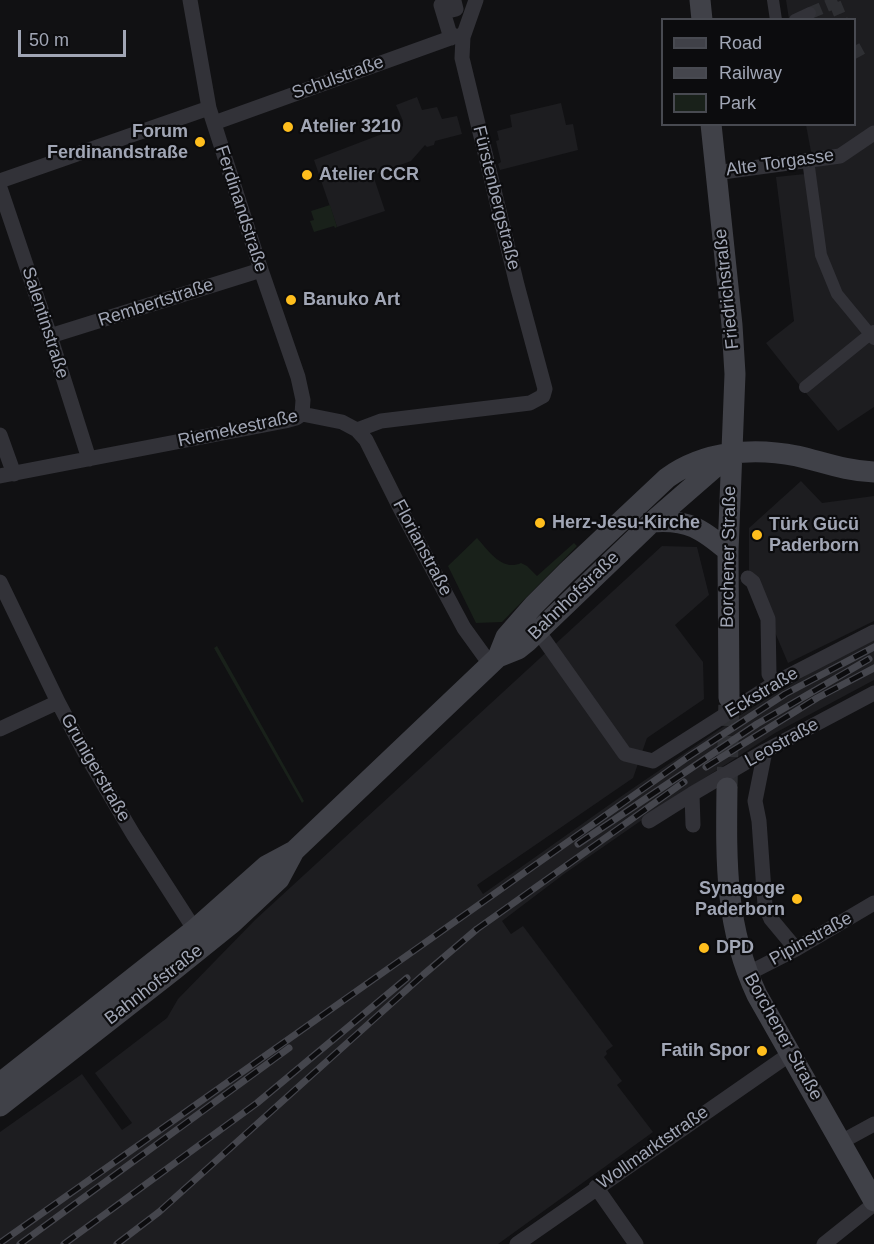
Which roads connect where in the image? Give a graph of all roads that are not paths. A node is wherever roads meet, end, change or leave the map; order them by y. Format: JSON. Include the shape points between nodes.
{"nodes":[{"id":1,"x":190,"y":0,"type":"edge"},
{"id":2,"x":476,"y":0,"type":"edge"},
{"id":3,"x":700,"y":0,"type":"edge"},
{"id":4,"x":774,"y":0,"type":"edge"},
{"id":5,"x":446,"y":6,"type":"edge"},
{"id":6,"x":810,"y":13,"type":"tunnel mouth"},
{"id":7,"x":702,"y":18,"type":"edge"},
{"id":8,"x":776,"y":18,"type":"edge"},
{"id":9,"x":799,"y":18,"type":"edge"},
{"id":10,"x":457,"y":38,"type":"junction"},
{"id":11,"x":209,"y":108,"type":"junction"},
{"id":12,"x":214,"y":123,"type":"junction"},
{"id":13,"x":711,"y":126,"type":"edge"},
{"id":14,"x":874,"y":133,"type":"edge"},
{"id":15,"x":808,"y":160,"type":"junction"},
{"id":16,"x":715,"y":173,"type":"junction"},
{"id":17,"x":0,"y":180,"type":"edge"},
{"id":18,"x":0,"y":188,"type":"edge"},
{"id":19,"x":261,"y":270,"type":"junction"},
{"id":20,"x":873,"y":335,"type":"edge"},
{"id":21,"x":50,"y":336,"type":"junction"},
{"id":22,"x":806,"y":387,"type":"dead end"},
{"id":23,"x":302,"y":414,"type":"junction"},
{"id":24,"x":357,"y":430,"type":"junction"},
{"id":25,"x":0,"y":435,"type":"edge"},
{"id":26,"x":732,"y":453,"type":"junction"},
{"id":27,"x":89,"y":459,"type":"junction"},
{"id":28,"x":874,"y":472,"type":"edge"},
{"id":29,"x":7,"y":475,"type":"edge"},
{"id":30,"x":652,"y":522,"type":"junction"},
{"id":31,"x":728,"y":552,"type":"junction"},
{"id":32,"x":748,"y":578,"type":"dead end"},
{"id":33,"x":0,"y":582,"type":"edge"},
{"id":34,"x":538,"y":631,"type":"junction"},
{"id":35,"x":874,"y":632,"type":"edge"},
{"id":36,"x":494,"y":661,"type":"junction"},
{"id":37,"x":775,"y":683,"type":"junction"},
{"id":38,"x":874,"y":693,"type":"edge"},
{"id":39,"x":729,"y":698,"type":"tunnel mouth"},
{"id":40,"x":58,"y":702,"type":"junction"},
{"id":41,"x":0,"y":729,"type":"edge"},
{"id":42,"x":765,"y":751,"type":"junction"},
{"id":43,"x":727,"y":789,"type":"tunnel mouth"},
{"id":44,"x":692,"y":794,"type":"junction"},
{"id":45,"x":649,"y":821,"type":"dead end"},
{"id":46,"x":693,"y":825,"type":"dead end"},
{"id":47,"x":874,"y":903,"type":"edge"},
{"id":48,"x":200,"y":937,"type":"junction"},
{"id":49,"x":796,"y":949,"type":"junction"},
{"id":50,"x":747,"y":974,"type":"junction"},
{"id":51,"x":790,"y":1054,"type":"junction"},
{"id":52,"x":0,"y":1083,"type":"edge"},
{"id":53,"x":0,"y":1106,"type":"edge"},
{"id":54,"x":874,"y":1124,"type":"edge"},
{"id":55,"x":841,"y":1142,"type":"junction"},
{"id":56,"x":596,"y":1187,"type":"junction"},
{"id":57,"x":874,"y":1203,"type":"edge"},
{"id":58,"x":517,"y":1244,"type":"edge"},
{"id":59,"x":636,"y":1244,"type":"edge"},
{"id":60,"x":824,"y":1244,"type":"edge"}],
"edges":[{"from":1,"to":11,"type":"street","name":"Ferdinandstraße"},
{"from":2,"to":10,"type":"street","name":"Fürstenbergstraße"},
{"from":3,"to":7,"type":"main road"},
{"from":4,"to":8,"type":"street"},
{"from":5,"to":10,"type":"street","name":"Fürstenbergstraße"},
{"from":6,"to":9,"type":"street"},
{"from":10,"to":12,"type":"street","name":"Schulstraße"},
{"from":10,"to":24,"type":"street","name":"Fürstenbergstraße","via":[[545,389],[543,396],[530,403],[381,421]]},
{"from":11,"to":12,"type":"street","name":"Ferdinandstraße"},
{"from":11,"to":17,"type":"street"},
{"from":12,"to":19,"type":"street","name":"Ferdinandstraße"},
{"from":13,"to":16,"type":"main road","name":"Friedrichstraße"},
{"from":14,"to":15,"type":"street","name":"Alte Torgasse","via":[[840,156]]},
{"from":15,"to":16,"type":"street","name":"Alte Torgasse"},
{"from":15,"to":20,"type":"street","via":[[821,255],[837,294]]},
{"from":16,"to":26,"type":"main road","name":"Friedrichstraße","via":[[734,349]]},
{"from":18,"to":21,"type":"street","name":"Salentinstraße"},
{"from":19,"to":21,"type":"street","name":"Rembertstraße"},
{"from":19,"to":23,"type":"street","name":"Ferdinandstraße","via":[[298,377]]},
{"from":20,"to":22,"type":"street"},
{"from":21,"to":27,"type":"street","name":"Salentinstraße"},
{"from":23,"to":24,"type":"street","name":"Riemekestraße","via":[[342,422]]},
{"from":23,"to":27,"type":"street","name":"Riemekestraße","via":[[285,421]]},
{"from":24,"to":36,"type":"street","name":"Florianstraße","via":[[366,440],[464,628]]},
{"from":25,"to":29,"type":"street"},
{"from":26,"to":28,"type":"main road","via":[[794,456],[840,469]]},
{"from":26,"to":30,"type":"main road","name":"Bahnhofstraße"},
{"from":26,"to":31,"type":"main road","name":"Borchener Straße"},
{"from":26,"to":36,"type":"main road","name":"Bahnhofstraße","via":[[684,466],[668,477],[534,605],[506,637]]},
{"from":27,"to":29,"type":"street","name":"Riemekestraße"},
{"from":30,"to":31,"type":"main road","via":[[674,521],[695,526]]},
{"from":30,"to":34,"type":"main road","name":"Bahnhofstraße"},
{"from":31,"to":39,"type":"main road","name":"Borchener Straße"},
{"from":32,"to":37,"type":"street","via":[[768,619],[769,674]]},
{"from":33,"to":40,"type":"street","name":"Grunigerstraße"},
{"from":34,"to":36,"type":"main road","name":"Bahnhofstraße","via":[[518,649]]},
{"from":34,"to":37,"type":"street","name":"Eckstraße","via":[[626,754],[653,761]]},
{"from":35,"to":37,"type":"street","name":"Eckstraße"},
{"from":36,"to":48,"type":"main road","name":"Bahnhofstraße","via":[[294,851],[266,866]]},
{"from":38,"to":42,"type":"street","name":"Leostraße"},
{"from":40,"to":41,"type":"street"},
{"from":40,"to":48,"type":"street","name":"Grunigerstraße","via":[[129,828]]},
{"from":42,"to":44,"type":"street","name":"Leostraße"},
{"from":42,"to":49,"type":"street","via":[[755,801],[765,905],[771,919]]},
{"from":43,"to":50,"type":"main road","name":"Borchener Straße","via":[[729,894],[734,932]]},
{"from":44,"to":45,"type":"street","name":"Leostraße"},
{"from":44,"to":46,"type":"street"},
{"from":47,"to":49,"type":"street","name":"Pipinstraße"},
{"from":48,"to":52,"type":"main road","name":"Bahnhofstraße"},
{"from":48,"to":53,"type":"main road","name":"Bahnhofstraße"},
{"from":49,"to":50,"type":"street","name":"Pipinstraße"},
{"from":50,"to":51,"type":"main road","name":"Borchener Straße"},
{"from":51,"to":55,"type":"main road","name":"Borchener Straße"},
{"from":51,"to":56,"type":"street","name":"Wollmarktstraße"},
{"from":54,"to":55,"type":"street"},
{"from":55,"to":57,"type":"main road","name":"Borchener Straße"},
{"from":56,"to":58,"type":"street","name":"Wollmarktstraße"},
{"from":56,"to":59,"type":"street"},
{"from":57,"to":60,"type":"street"}]}
